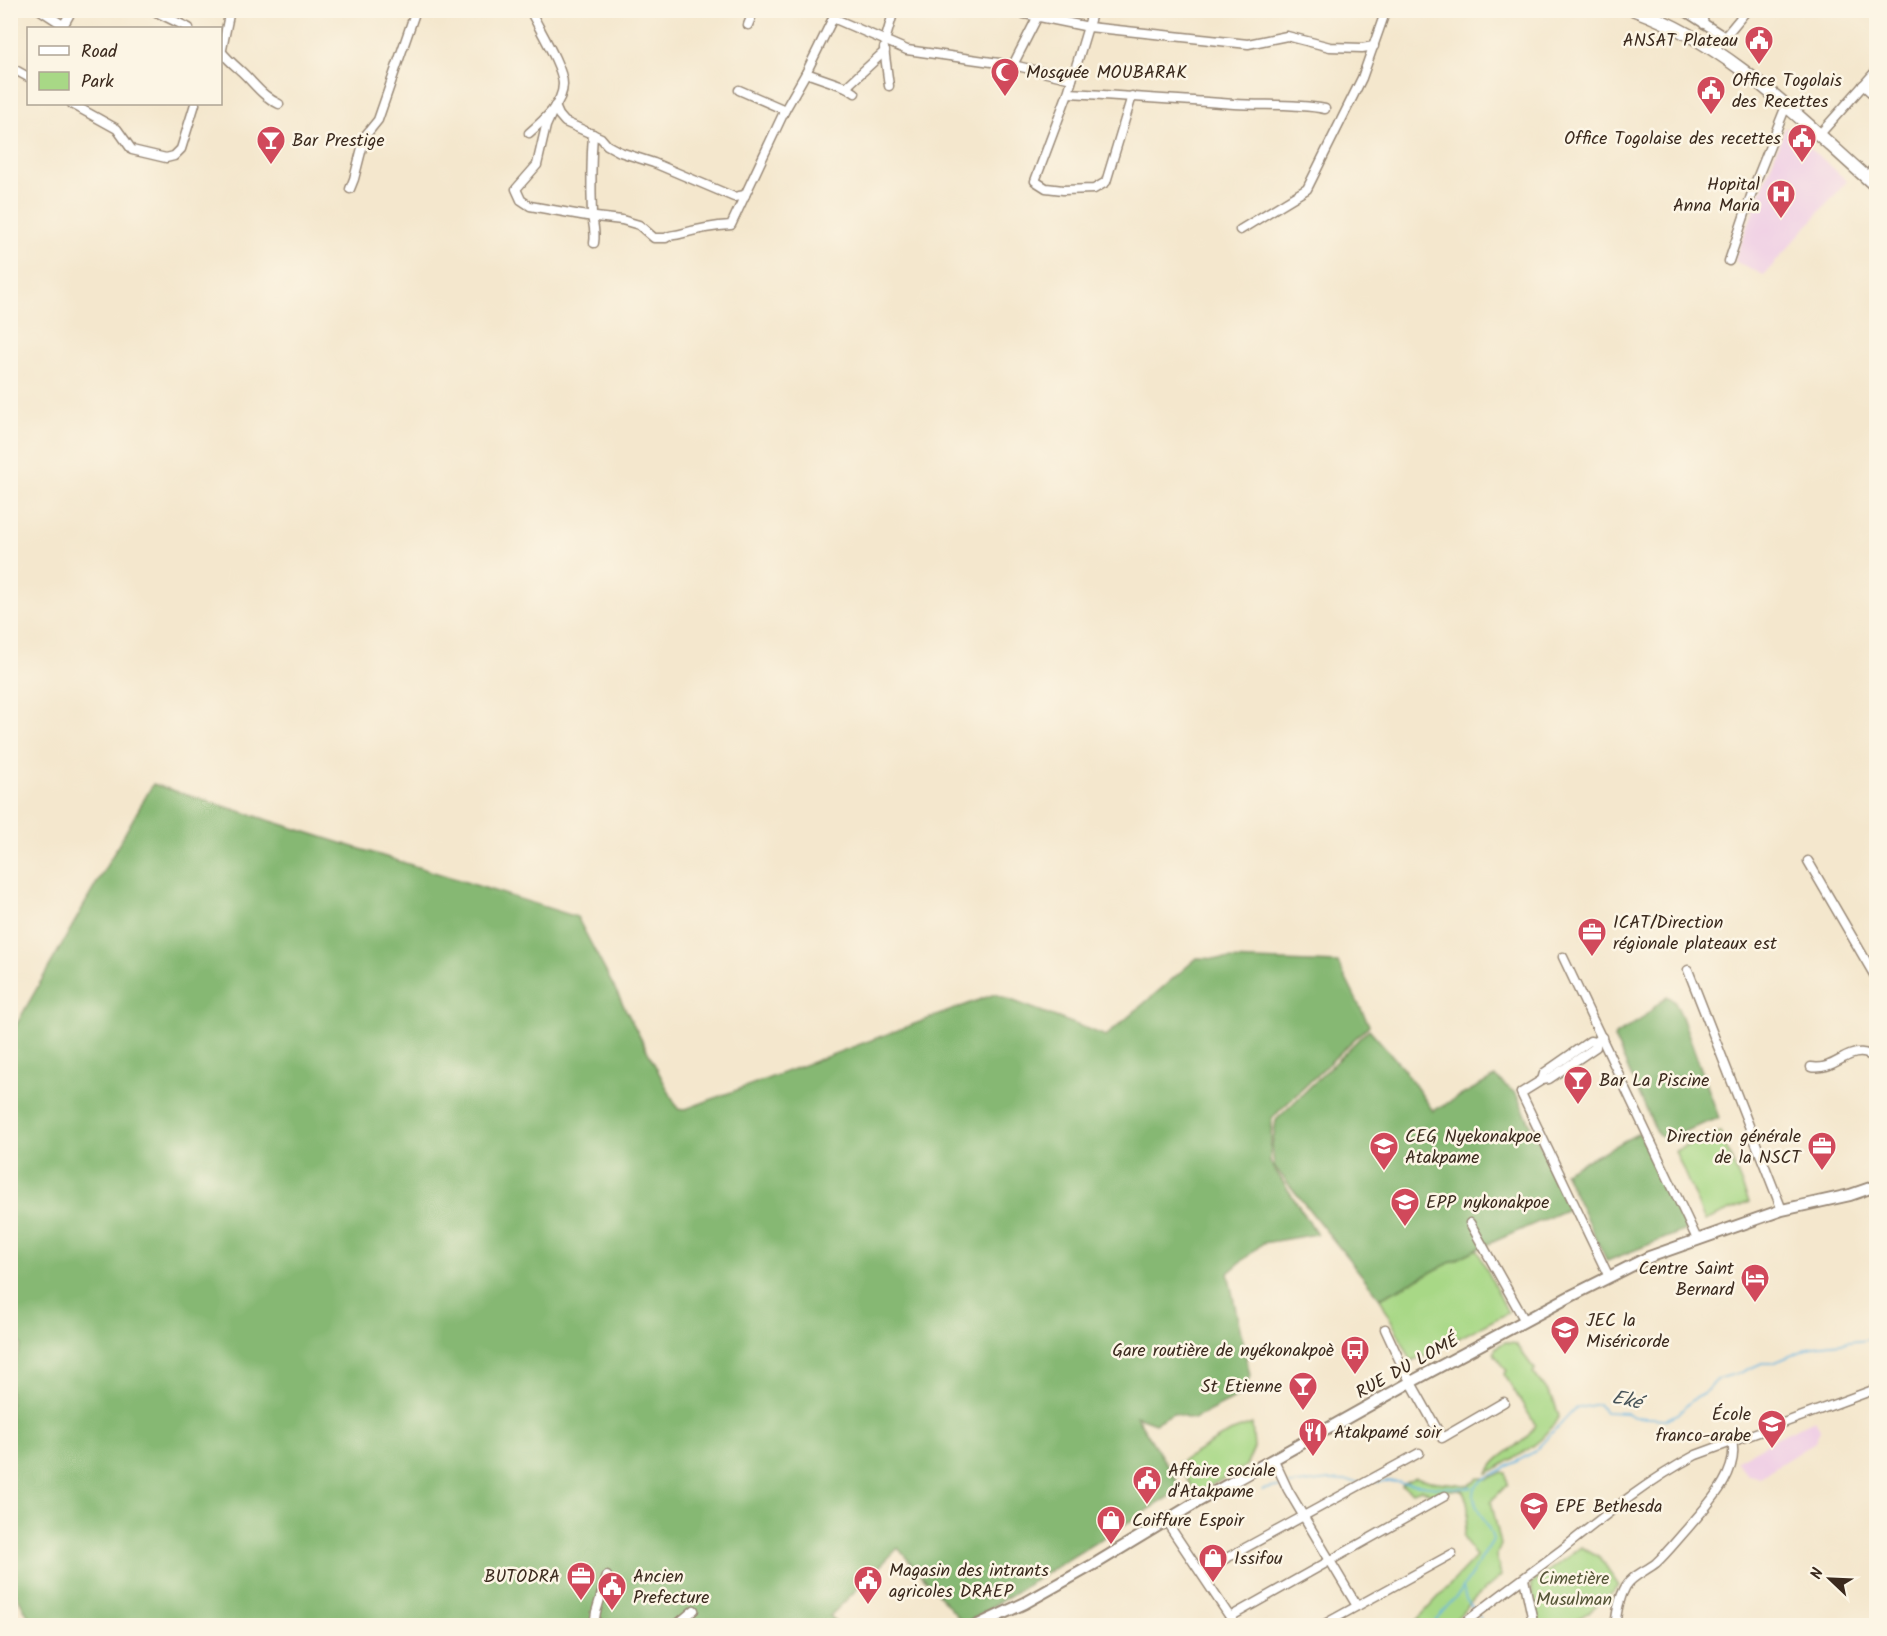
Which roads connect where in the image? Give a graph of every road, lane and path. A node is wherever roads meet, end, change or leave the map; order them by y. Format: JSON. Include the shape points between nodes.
{"nodes":[{"id":1,"x":40,"y":10,"type":"edge"},
{"id":2,"x":72,"y":10,"type":"edge"},
{"id":3,"x":152,"y":10,"type":"edge"},
{"id":4,"x":230,"y":10,"type":"edge"},
{"id":5,"x":416,"y":10,"type":"edge"},
{"id":6,"x":530,"y":10,"type":"edge"},
{"id":7,"x":754,"y":10,"type":"edge"},
{"id":8,"x":894,"y":10,"type":"edge"},
{"id":9,"x":1005,"y":10,"type":"edge"},
{"id":10,"x":1093,"y":10,"type":"edge"},
{"id":11,"x":1386,"y":10,"type":"edge"},
{"id":12,"x":1635,"y":10,"type":"edge"},
{"id":13,"x":1683,"y":10,"type":"edge"},
{"id":14,"x":1701,"y":10,"type":"edge"},
{"id":15,"x":1747,"y":10,"type":"edge"},
{"id":16,"x":1040,"y":13,"type":"edge"},
{"id":17,"x":835,"y":14,"type":"edge"},
{"id":18,"x":1704,"y":24,"type":"junction"},
{"id":19,"x":748,"y":25,"type":"dead end"},
{"id":20,"x":62,"y":27,"type":"edge"},
{"id":21,"x":187,"y":27,"type":"edge"},
{"id":22,"x":1089,"y":27,"type":"junction"},
{"id":23,"x":1725,"y":37,"type":"junction"},
{"id":24,"x":883,"y":40,"type":"junction"},
{"id":25,"x":1374,"y":46,"type":"junction"},
{"id":26,"x":222,"y":47,"type":"edge"},
{"id":27,"x":1714,"y":50,"type":"junction"},
{"id":28,"x":885,"y":51,"type":"junction"},
{"id":29,"x":222,"y":53,"type":"edge"},
{"id":30,"x":1013,"y":65,"type":"junction"},
{"id":31,"x":10,"y":67,"type":"edge"},
{"id":32,"x":1876,"y":71,"type":"edge"},
{"id":33,"x":806,"y":73,"type":"junction"},
{"id":34,"x":27,"y":76,"type":"edge"},
{"id":35,"x":1072,"y":79,"type":"junction"},
{"id":36,"x":1863,"y":85,"type":"junction"},
{"id":37,"x":889,"y":86,"type":"dead end"},
{"id":38,"x":846,"y":87,"type":"junction"},
{"id":39,"x":739,"y":90,"type":"dead end"},
{"id":40,"x":855,"y":93,"type":"dead end"},
{"id":41,"x":1068,"y":93,"type":"junction"},
{"id":42,"x":1132,"y":96,"type":"junction"},
{"id":43,"x":1876,"y":96,"type":"edge"},
{"id":44,"x":279,"y":104,"type":"dead end"},
{"id":45,"x":74,"y":105,"type":"edge"},
{"id":46,"x":195,"y":105,"type":"edge"},
{"id":47,"x":555,"y":106,"type":"junction"},
{"id":48,"x":1786,"y":106,"type":"junction"},
{"id":49,"x":1325,"y":109,"type":"dead end"},
{"id":50,"x":785,"y":110,"type":"junction"},
{"id":51,"x":529,"y":133,"type":"dead end"},
{"id":52,"x":593,"y":134,"type":"junction"},
{"id":53,"x":1819,"y":135,"type":"junction"},
{"id":54,"x":1876,"y":166,"type":"edge"},
{"id":55,"x":1866,"y":177,"type":"junction"},
{"id":56,"x":1876,"y":186,"type":"edge"},
{"id":57,"x":350,"y":189,"type":"dead end"},
{"id":58,"x":745,"y":195,"type":"junction"},
{"id":59,"x":592,"y":216,"type":"junction"},
{"id":60,"x":1240,"y":230,"type":"dead end"},
{"id":61,"x":594,"y":243,"type":"dead end"},
{"id":62,"x":1729,"y":261,"type":"dead end"},
{"id":63,"x":1808,"y":861,"type":"dead end"},
{"id":64,"x":1563,"y":957,"type":"dead end"},
{"id":65,"x":1874,"y":965,"type":"edge"},
{"id":66,"x":1688,"y":970,"type":"dead end"},
{"id":67,"x":1876,"y":978,"type":"edge"},
{"id":68,"x":1599,"y":1040,"type":"junction"},
{"id":69,"x":1876,"y":1058,"type":"edge"},
{"id":70,"x":1811,"y":1067,"type":"dead end"},
{"id":71,"x":1876,"y":1186,"type":"edge"},
{"id":72,"x":1782,"y":1210,"type":"junction"},
{"id":73,"x":1470,"y":1223,"type":"dead end"},
{"id":74,"x":1697,"y":1239,"type":"junction"},
{"id":75,"x":1609,"y":1277,"type":"junction"},
{"id":76,"x":1525,"y":1321,"type":"junction"},
{"id":77,"x":1385,"y":1329,"type":"dead end"},
{"id":78,"x":1411,"y":1382,"type":"junction"},
{"id":79,"x":1876,"y":1389,"type":"edge"},
{"id":80,"x":1504,"y":1402,"type":"dead end"},
{"id":81,"x":1732,"y":1441,"type":"junction"},
{"id":82,"x":1419,"y":1453,"type":"dead end"},
{"id":83,"x":1274,"y":1460,"type":"junction"},
{"id":84,"x":1445,"y":1496,"type":"dead end"},
{"id":85,"x":1303,"y":1516,"type":"junction"},
{"id":86,"x":1166,"y":1521,"type":"junction"},
{"id":87,"x":1452,"y":1554,"type":"dead end"},
{"id":88,"x":1330,"y":1561,"type":"junction"},
{"id":89,"x":1201,"y":1572,"type":"junction"},
{"id":90,"x":607,"y":1576,"type":"dead end"},
{"id":91,"x":1524,"y":1579,"type":"junction"},
{"id":92,"x":1357,"y":1606,"type":"junction"},
{"id":93,"x":694,"y":1610,"type":"dead end"},
{"id":94,"x":1230,"y":1617,"type":"junction"},
{"id":95,"x":594,"y":1625,"type":"edge"},
{"id":96,"x":582,"y":1626,"type":"edge"},
{"id":97,"x":675,"y":1626,"type":"edge"},
{"id":98,"x":976,"y":1626,"type":"edge"},
{"id":99,"x":1236,"y":1626,"type":"edge"},
{"id":100,"x":1321,"y":1626,"type":"edge"},
{"id":101,"x":1461,"y":1626,"type":"edge"},
{"id":102,"x":1534,"y":1626,"type":"edge"},
{"id":103,"x":1615,"y":1626,"type":"edge"}],
"edges":[{"from":1,"to":20,"type":"street"},
{"from":2,"to":20,"type":"street"},
{"from":3,"to":21,"type":"street"},
{"from":4,"to":26,"type":"street"},
{"from":5,"to":57,"type":"street","via":[[378,120],[365,136]]},
{"from":6,"to":47,"type":"street","via":[[562,75],[564,86]]},
{"from":7,"to":19,"type":"street"},
{"from":8,"to":24,"type":"street"},
{"from":9,"to":16,"type":"street"},
{"from":10,"to":22,"type":"street"},
{"from":11,"to":25,"type":"street"},
{"from":12,"to":27,"type":"highway"},
{"from":13,"to":18,"type":"street"},
{"from":14,"to":18,"type":"street"},
{"from":15,"to":23,"type":"street"},
{"from":16,"to":22,"type":"street","via":[[1059,22]]},
{"from":16,"to":30,"type":"street"},
{"from":17,"to":24,"type":"street"},
{"from":17,"to":33,"type":"street"},
{"from":18,"to":23,"type":"street"},
{"from":22,"to":25,"type":"street","via":[[1248,44],[1287,36],[1330,46]]},
{"from":22,"to":35,"type":"street"},
{"from":23,"to":27,"type":"street"},
{"from":24,"to":28,"type":"street"},
{"from":24,"to":30,"type":"street","via":[[907,50]]},
{"from":25,"to":60,"type":"street","via":[[1307,189]]},
{"from":27,"to":48,"type":"highway"},
{"from":28,"to":37,"type":"street"},
{"from":28,"to":38,"type":"street"},
{"from":29,"to":44,"type":"street","via":[[261,93]]},
{"from":30,"to":35,"type":"street"},
{"from":31,"to":34,"type":"street"},
{"from":32,"to":36,"type":"street"},
{"from":33,"to":38,"type":"street"},
{"from":33,"to":50,"type":"street"},
{"from":35,"to":41,"type":"street"},
{"from":36,"to":43,"type":"street"},
{"from":36,"to":53,"type":"street"},
{"from":38,"to":40,"type":"street"},
{"from":39,"to":50,"type":"street"},
{"from":41,"to":42,"type":"street"},
{"from":41,"to":42,"type":"street","via":[[1035,181],[1046,188],[1094,189],[1106,182]]},
{"from":42,"to":49,"type":"street"},
{"from":45,"to":46,"type":"street","via":[[117,129],[132,150],[166,158],[181,149]]},
{"from":47,"to":51,"type":"street"},
{"from":47,"to":52,"type":"street","via":[[565,122]]},
{"from":47,"to":59,"type":"street","via":[[537,165],[516,189],[521,200],[530,206]]},
{"from":48,"to":53,"type":"highway"},
{"from":48,"to":62,"type":"street"},
{"from":50,"to":58,"type":"street"},
{"from":52,"to":58,"type":"street","via":[[620,152],[734,197]]},
{"from":52,"to":59,"type":"street"},
{"from":53,"to":55,"type":"highway"},
{"from":54,"to":55,"type":"street"},
{"from":55,"to":56,"type":"highway"},
{"from":58,"to":59,"type":"street","via":[[731,225],[704,227],[666,238],[654,238],[639,225]]},
{"from":59,"to":61,"type":"street"},
{"from":63,"to":65,"type":"street"},
{"from":64,"to":68,"type":"street"},
{"from":65,"to":67,"type":"street"},
{"from":66,"to":72,"type":"street"},
{"from":68,"to":74,"type":"street"},
{"from":68,"to":75,"type":"street","via":[[1590,1041],[1521,1093]]},
{"from":69,"to":70,"type":"street","via":[[1862,1052],[1820,1069]]},
{"from":71,"to":72,"type":"main road","name":"RUE DU LOMÉ"},
{"from":72,"to":74,"type":"main road","name":"RUE DU LOMÉ"},
{"from":73,"to":76,"type":"street"},
{"from":74,"to":75,"type":"main road","name":"RUE DU LOMÉ"},
{"from":75,"to":76,"type":"main road","name":"RUE DU LOMÉ"},
{"from":76,"to":78,"type":"main road","name":"RUE DU LOMÉ"},
{"from":77,"to":78,"type":"street"},
{"from":78,"to":80,"type":"street","via":[[1442,1438]]},
{"from":78,"to":83,"type":"main road","name":"RUE DU LOMÉ"},
{"from":79,"to":81,"type":"street"},
{"from":81,"to":91,"type":"street","via":[[1657,1477]]},
{"from":81,"to":103,"type":"street","via":[[1731,1462],[1711,1503],[1655,1564],[1627,1584]]},
{"from":82,"to":85,"type":"street"},
{"from":83,"to":85,"type":"street"},
{"from":83,"to":86,"type":"main road","name":"RUE DU LOMÉ"},
{"from":84,"to":88,"type":"street"},
{"from":85,"to":88,"type":"street"},
{"from":85,"to":89,"type":"street"},
{"from":86,"to":89,"type":"street"},
{"from":86,"to":98,"type":"main road","name":"RUE DU LOMÉ","via":[[1025,1603]]},
{"from":87,"to":92,"type":"street"},
{"from":88,"to":92,"type":"street"},
{"from":88,"to":94,"type":"street"},
{"from":89,"to":94,"type":"street"},
{"from":90,"to":95,"type":"street"},
{"from":91,"to":101,"type":"street"},
{"from":91,"to":102,"type":"street"},
{"from":92,"to":100,"type":"street"},
{"from":93,"to":97,"type":"street"},
{"from":94,"to":99,"type":"street"},
{"from":95,"to":96,"type":"street"}]}
